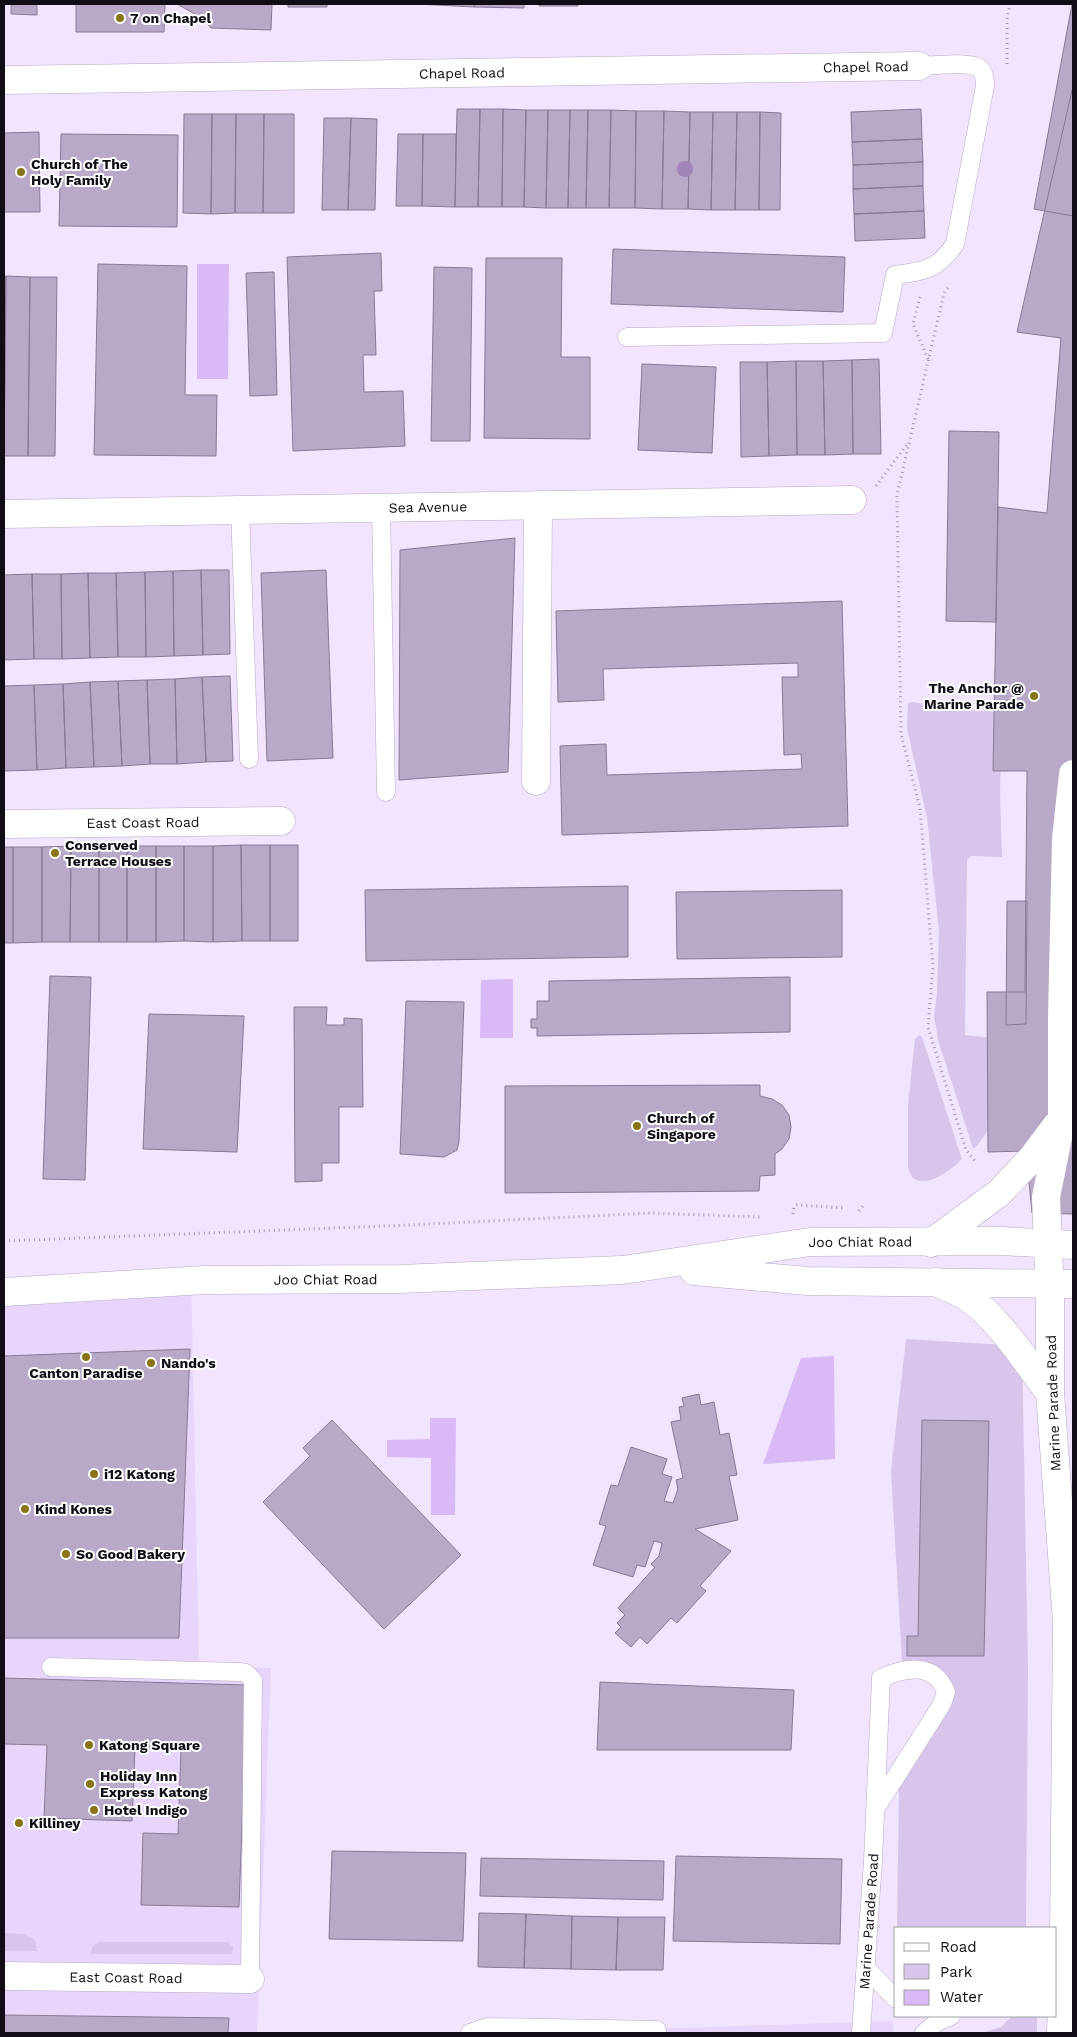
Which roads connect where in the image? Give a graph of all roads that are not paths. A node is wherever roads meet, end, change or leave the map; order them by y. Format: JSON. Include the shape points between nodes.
{"nodes":[{"id":1,"x":919,"y":66,"type":"joint"},
{"id":2,"x":4,"y":80,"type":"edge"},
{"id":3,"x":627,"y":337,"type":"dead end"},
{"id":4,"x":862,"y":495,"type":"road end"},
{"id":5,"x":538,"y":505,"type":"junction"},
{"id":6,"x":380,"y":507,"type":"junction"},
{"id":7,"x":240,"y":510,"type":"junction"},
{"id":8,"x":4,"y":514,"type":"edge"},
{"id":9,"x":249,"y":759,"type":"dead end"},
{"id":10,"x":1073,"y":774,"type":"edge"},
{"id":11,"x":536,"y":781,"type":"dead end"},
{"id":12,"x":386,"y":792,"type":"dead end"},
{"id":13,"x":281,"y":821,"type":"dead end"},
{"id":14,"x":4,"y":824,"type":"edge"},
{"id":15,"x":1062,"y":1118,"type":"junction"},
{"id":16,"x":931,"y":1243,"type":"junction"},
{"id":17,"x":1047,"y":1244,"type":"junction"},
{"id":18,"x":1073,"y":1245,"type":"edge"},
{"id":19,"x":648,"y":1267,"type":"junction"},
{"id":20,"x":936,"y":1282,"type":"junction"},
{"id":21,"x":1061,"y":1284,"type":"edge"},
{"id":22,"x":4,"y":1292,"type":"edge"},
{"id":23,"x":1050,"y":1394,"type":"junction"},
{"id":24,"x":51,"y":1667,"type":"dead end"},
{"id":25,"x":876,"y":1808,"type":"junction"},
{"id":26,"x":1060,"y":1941,"type":"edge"},
{"id":27,"x":866,"y":1968,"type":"junction"},
{"id":28,"x":4,"y":1976,"type":"edge"},
{"id":29,"x":250,"y":1979,"type":"joint"},
{"id":30,"x":894,"y":1997,"type":"edge"},
{"id":31,"x":657,"y":2030,"type":"dead end"},
{"id":32,"x":470,"y":2033,"type":"edge"},
{"id":33,"x":862,"y":2033,"type":"edge"},
{"id":34,"x":1061,"y":2033,"type":"edge"}],
"edges":[{"from":1,"to":2,"type":"street","name":"Chapel Road"},
{"from":1,"to":3,"type":"lane","via":[[970,64],[979,68],[985,76],[983,96],[955,244],[946,259],[935,267],[896,275],[883,333]]},
{"from":4,"to":5,"type":"street","name":"Sea Avenue"},
{"from":5,"to":6,"type":"street","name":"Sea Avenue"},
{"from":5,"to":11,"type":"street"},
{"from":6,"to":7,"type":"street","name":"Sea Avenue"},
{"from":6,"to":12,"type":"lane"},
{"from":7,"to":8,"type":"street","name":"Sea Avenue"},
{"from":7,"to":9,"type":"lane"},
{"from":10,"to":15,"type":"street","name":"Marine Parade Road","via":[[1066,838]]},
{"from":13,"to":14,"type":"street","name":"East Coast Road"},
{"from":15,"to":16,"type":"street","via":[[1034,1156],[999,1193]]},
{"from":15,"to":17,"type":"street","name":"Marine Parade Road","via":[[1046,1197]]},
{"from":16,"to":17,"type":"street","name":"Joo Chiat Road","via":[[1002,1241]]},
{"from":16,"to":19,"type":"street","name":"Joo Chiat Road","via":[[810,1242]]},
{"from":17,"to":18,"type":"street","name":"Joo Chiat Road"},
{"from":17,"to":21,"type":"street","name":"Marine Parade Road"},
{"from":19,"to":20,"type":"street","name":"Joo Chiat Road","via":[[808,1280]]},
{"from":19,"to":22,"type":"street","name":"Joo Chiat Road","via":[[399,1279],[205,1280]]},
{"from":20,"to":21,"type":"street","name":"Joo Chiat Road"},
{"from":20,"to":23,"type":"street","via":[[965,1296],[983,1311]]},
{"from":21,"to":23,"type":"street","name":"Marine Parade Road"},
{"from":23,"to":26,"type":"street","name":"Marine Parade Road","via":[[1067,1622]]},
{"from":24,"to":29,"type":"lane","via":[[241,1672],[251,1677]]},
{"from":25,"to":25,"type":"lane","name":"Marine Parade Road","via":[[942,1704],[946,1692],[941,1679],[926,1671],[910,1669],[881,1678]]},
{"from":25,"to":27,"type":"lane","name":"Marine Parade Road"},
{"from":26,"to":34,"type":"street","name":"Marine Parade Road"},
{"from":27,"to":30,"type":"lane"},
{"from":27,"to":33,"type":"lane","name":"Marine Parade Road"},
{"from":28,"to":29,"type":"street","name":"East Coast Road"},
{"from":31,"to":32,"type":"lane","via":[[487,2027]]}]}
